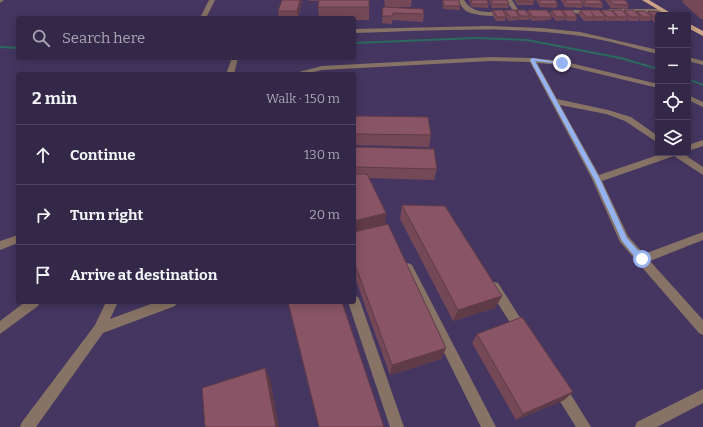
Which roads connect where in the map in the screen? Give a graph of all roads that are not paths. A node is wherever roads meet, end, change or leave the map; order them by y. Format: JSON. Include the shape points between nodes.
{"nodes":[{"id":1,"x":212,"y":0,"type":"edge"},
{"id":2,"x":461,"y":0,"type":"edge"},
{"id":3,"x":509,"y":0,"type":"edge"},
{"id":4,"x":645,"y":0,"type":"edge"},
{"id":5,"x":663,"y":11,"type":"joint"},
{"id":6,"x":555,"y":12,"type":"edge"},
{"id":7,"x":517,"y":13,"type":"junction"},
{"id":8,"x":525,"y":13,"type":"edge"},
{"id":9,"x":204,"y":16,"type":"edge"},
{"id":10,"x":691,"y":27,"type":"edge"},
{"id":11,"x":356,"y":31,"type":"edge"},
{"id":12,"x":703,"y":34,"type":"edge"},
{"id":13,"x":655,"y":51,"type":"edge"},
{"id":14,"x":234,"y":60,"type":"edge"},
{"id":15,"x":532,"y":60,"type":"junction"},
{"id":16,"x":691,"y":61,"type":"edge"},
{"id":17,"x":703,"y":63,"type":"edge"},
{"id":18,"x":231,"y":72,"type":"edge"},
{"id":19,"x":304,"y":72,"type":"edge"},
{"id":20,"x":655,"y":85,"type":"edge"},
{"id":21,"x":691,"y":99,"type":"edge"},
{"id":22,"x":554,"y":100,"type":"junction"},
{"id":23,"x":703,"y":105,"type":"edge"},
{"id":24,"x":655,"y":138,"type":"edge"},
{"id":25,"x":703,"y":143,"type":"edge"},
{"id":26,"x":691,"y":147,"type":"edge"},
{"id":27,"x":666,"y":156,"type":"edge"},
{"id":28,"x":679,"y":156,"type":"edge"},
{"id":29,"x":703,"y":172,"type":"edge"},
{"id":30,"x":597,"y":179,"type":"junction"},
{"id":31,"x":703,"y":236,"type":"edge"},
{"id":32,"x":16,"y":240,"type":"edge"},
{"id":33,"x":0,"y":246,"type":"edge"},
{"id":34,"x":403,"y":258,"type":"edge"},
{"id":35,"x":642,"y":259,"type":"junction"},
{"id":36,"x":488,"y":278,"type":"edge"},
{"id":37,"x":31,"y":304,"type":"edge"},
{"id":38,"x":111,"y":304,"type":"edge"},
{"id":39,"x":166,"y":304,"type":"edge"},
{"id":40,"x":355,"y":304,"type":"edge"},
{"id":41,"x":0,"y":328,"type":"edge"},
{"id":42,"x":99,"y":329,"type":"junction"},
{"id":43,"x":703,"y":329,"type":"edge"},
{"id":44,"x":530,"y":343,"type":"edge"},
{"id":45,"x":551,"y":376,"type":"edge"},
{"id":46,"x":703,"y":396,"type":"edge"},
{"id":47,"x":27,"y":427,"type":"edge"},
{"id":48,"x":397,"y":427,"type":"edge"},
{"id":49,"x":489,"y":427,"type":"edge"},
{"id":50,"x":584,"y":427,"type":"edge"},
{"id":51,"x":642,"y":427,"type":"edge"}],
"edges":[{"from":1,"to":9,"type":"street"},
{"from":2,"to":7,"type":"street","via":[[464,8],[470,12]]},
{"from":3,"to":7,"type":"street"},
{"from":4,"to":5,"type":"main road"},
{"from":5,"to":6,"type":"street"},
{"from":7,"to":8,"type":"street"},
{"from":10,"to":12,"type":"main road"},
{"from":11,"to":13,"type":"street","via":[[484,27],[535,29],[571,33]]},
{"from":14,"to":18,"type":"street"},
{"from":15,"to":19,"type":"street","via":[[491,59],[322,68]]},
{"from":15,"to":20,"type":"street","via":[[562,63]]},
{"from":15,"to":22,"type":"street"},
{"from":16,"to":17,"type":"street"},
{"from":21,"to":23,"type":"street"},
{"from":22,"to":24,"type":"street","via":[[628,119]]},
{"from":22,"to":30,"type":"street"},
{"from":25,"to":26,"type":"street"},
{"from":27,"to":30,"type":"street"},
{"from":28,"to":29,"type":"street"},
{"from":30,"to":35,"type":"street","via":[[624,239]]},
{"from":31,"to":35,"type":"street"},
{"from":32,"to":33,"type":"street"},
{"from":34,"to":49,"type":"street"},
{"from":35,"to":43,"type":"street"},
{"from":36,"to":44,"type":"street"},
{"from":37,"to":41,"type":"street"},
{"from":38,"to":42,"type":"street"},
{"from":39,"to":42,"type":"street"},
{"from":40,"to":48,"type":"street"},
{"from":42,"to":47,"type":"street"},
{"from":45,"to":50,"type":"street"},
{"from":46,"to":51,"type":"street"}]}
